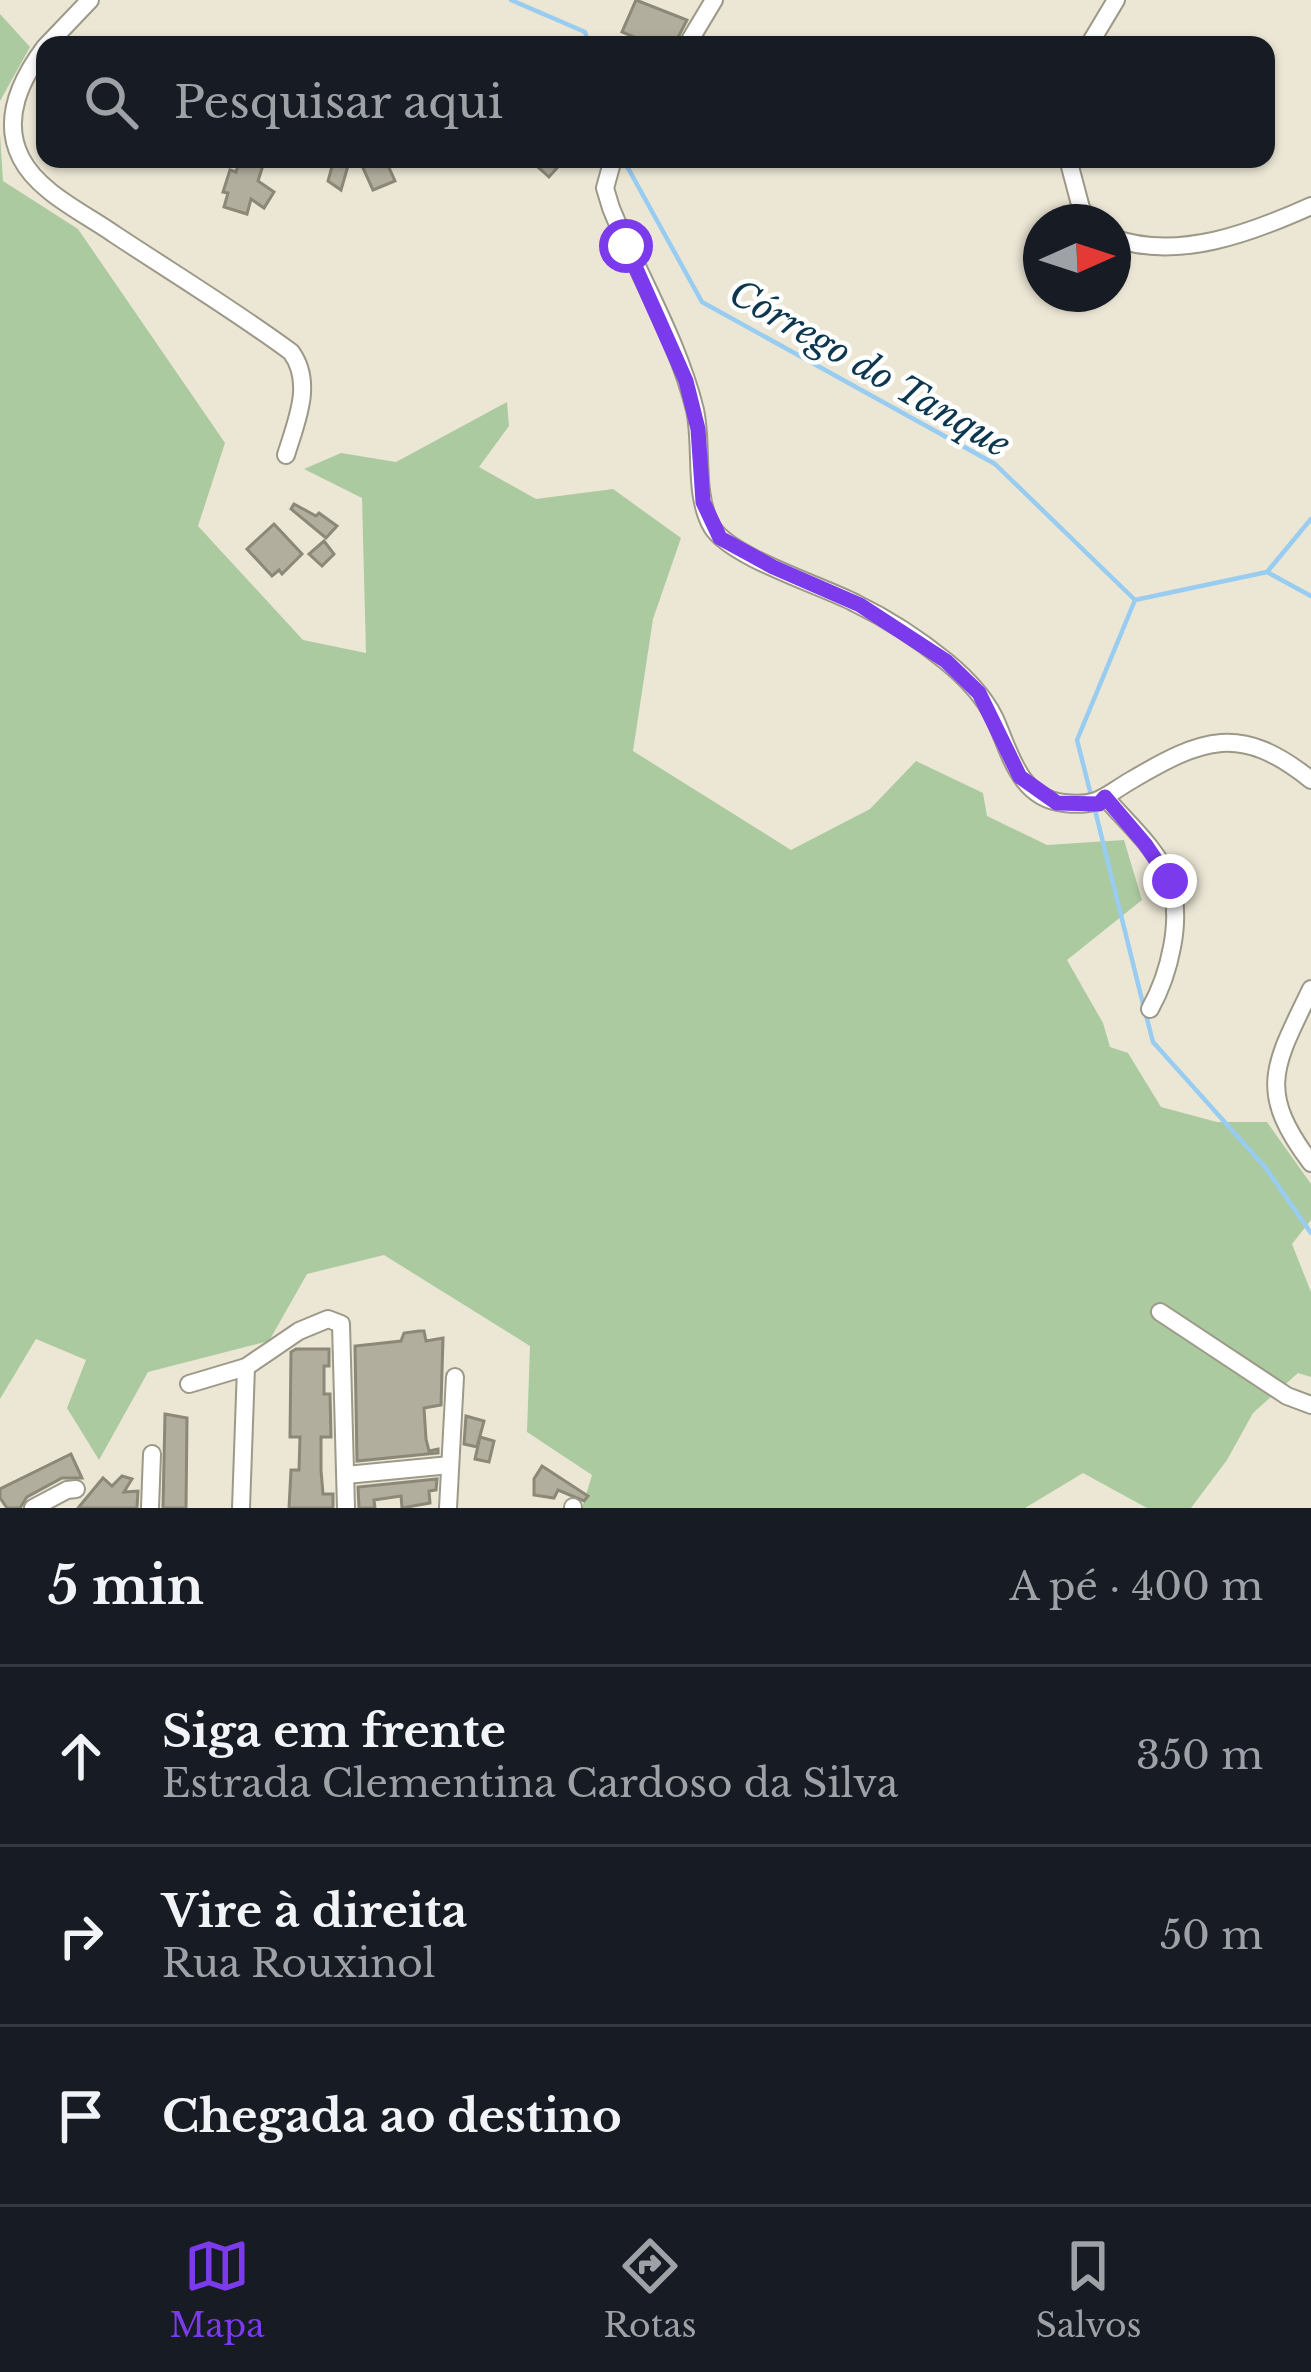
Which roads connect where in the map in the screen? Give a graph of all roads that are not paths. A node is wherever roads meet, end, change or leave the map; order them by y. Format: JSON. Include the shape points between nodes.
{"nodes":[{"id":1,"x":90,"y":0,"type":"edge"},
{"id":2,"x":714,"y":0,"type":"edge"},
{"id":3,"x":1116,"y":0,"type":"edge"},
{"id":4,"x":56,"y":36,"type":"edge"},
{"id":5,"x":692,"y":36,"type":"edge"},
{"id":6,"x":1094,"y":36,"type":"edge"},
{"id":7,"x":36,"y":59,"type":"edge"},
{"id":8,"x":611,"y":168,"type":"edge"},
{"id":9,"x":1070,"y":168,"type":"edge"},
{"id":10,"x":1080,"y":204,"type":"edge"},
{"id":11,"x":1311,"y":206,"type":"edge"},
{"id":12,"x":1131,"y":242,"type":"edge"},
{"id":13,"x":286,"y":455,"type":"dead end"},
{"id":14,"x":1311,"y":780,"type":"edge"},
{"id":15,"x":1102,"y":801,"type":"junction"},
{"id":16,"x":1311,"y":989,"type":"edge"},
{"id":17,"x":1150,"y":1009,"type":"dead end"},
{"id":18,"x":1311,"y":1163,"type":"edge"},
{"id":19,"x":1160,"y":1312,"type":"dead end"},
{"id":20,"x":246,"y":1367,"type":"junction"},
{"id":21,"x":455,"y":1377,"type":"dead end"},
{"id":22,"x":189,"y":1384,"type":"dead end"},
{"id":23,"x":1311,"y":1405,"type":"edge"},
{"id":24,"x":152,"y":1454,"type":"dead end"},
{"id":25,"x":450,"y":1465,"type":"junction"},
{"id":26,"x":346,"y":1475,"type":"junction"},
{"id":27,"x":33,"y":1508,"type":"edge"},
{"id":28,"x":66,"y":1508,"type":"edge"},
{"id":29,"x":150,"y":1508,"type":"edge"},
{"id":30,"x":241,"y":1508,"type":"edge"},
{"id":31,"x":346,"y":1508,"type":"edge"},
{"id":32,"x":448,"y":1508,"type":"edge"}],
"edges":[{"from":1,"to":4,"type":"street"},
{"from":2,"to":5,"type":"street"},
{"from":3,"to":6,"type":"street"},
{"from":7,"to":13,"type":"street","via":[[13,113],[30,172],[291,352],[300,364],[302,399]]},
{"from":8,"to":15,"type":"street","via":[[611,208],[686,381],[713,530],[727,544],[860,605],[946,661],[979,693],[1020,777],[1057,803]]},
{"from":9,"to":10,"type":"street"},
{"from":11,"to":12,"type":"street","via":[[1196,244]]},
{"from":14,"to":15,"type":"street","via":[[1272,752],[1229,741],[1184,752]]},
{"from":15,"to":17,"type":"street","via":[[1170,881],[1171,944]]},
{"from":16,"to":18,"type":"street","via":[[1275,1092],[1284,1125]]},
{"from":19,"to":23,"type":"street"},
{"from":20,"to":22,"type":"street"},
{"from":20,"to":26,"type":"street","via":[[299,1331],[328,1318],[341,1324]]},
{"from":20,"to":30,"type":"street"},
{"from":21,"to":25,"type":"street"},
{"from":24,"to":29,"type":"street"},
{"from":25,"to":26,"type":"street"},
{"from":25,"to":32,"type":"street"},
{"from":26,"to":31,"type":"street"},
{"from":27,"to":28,"type":"street","via":[[76,1489]]}]}
